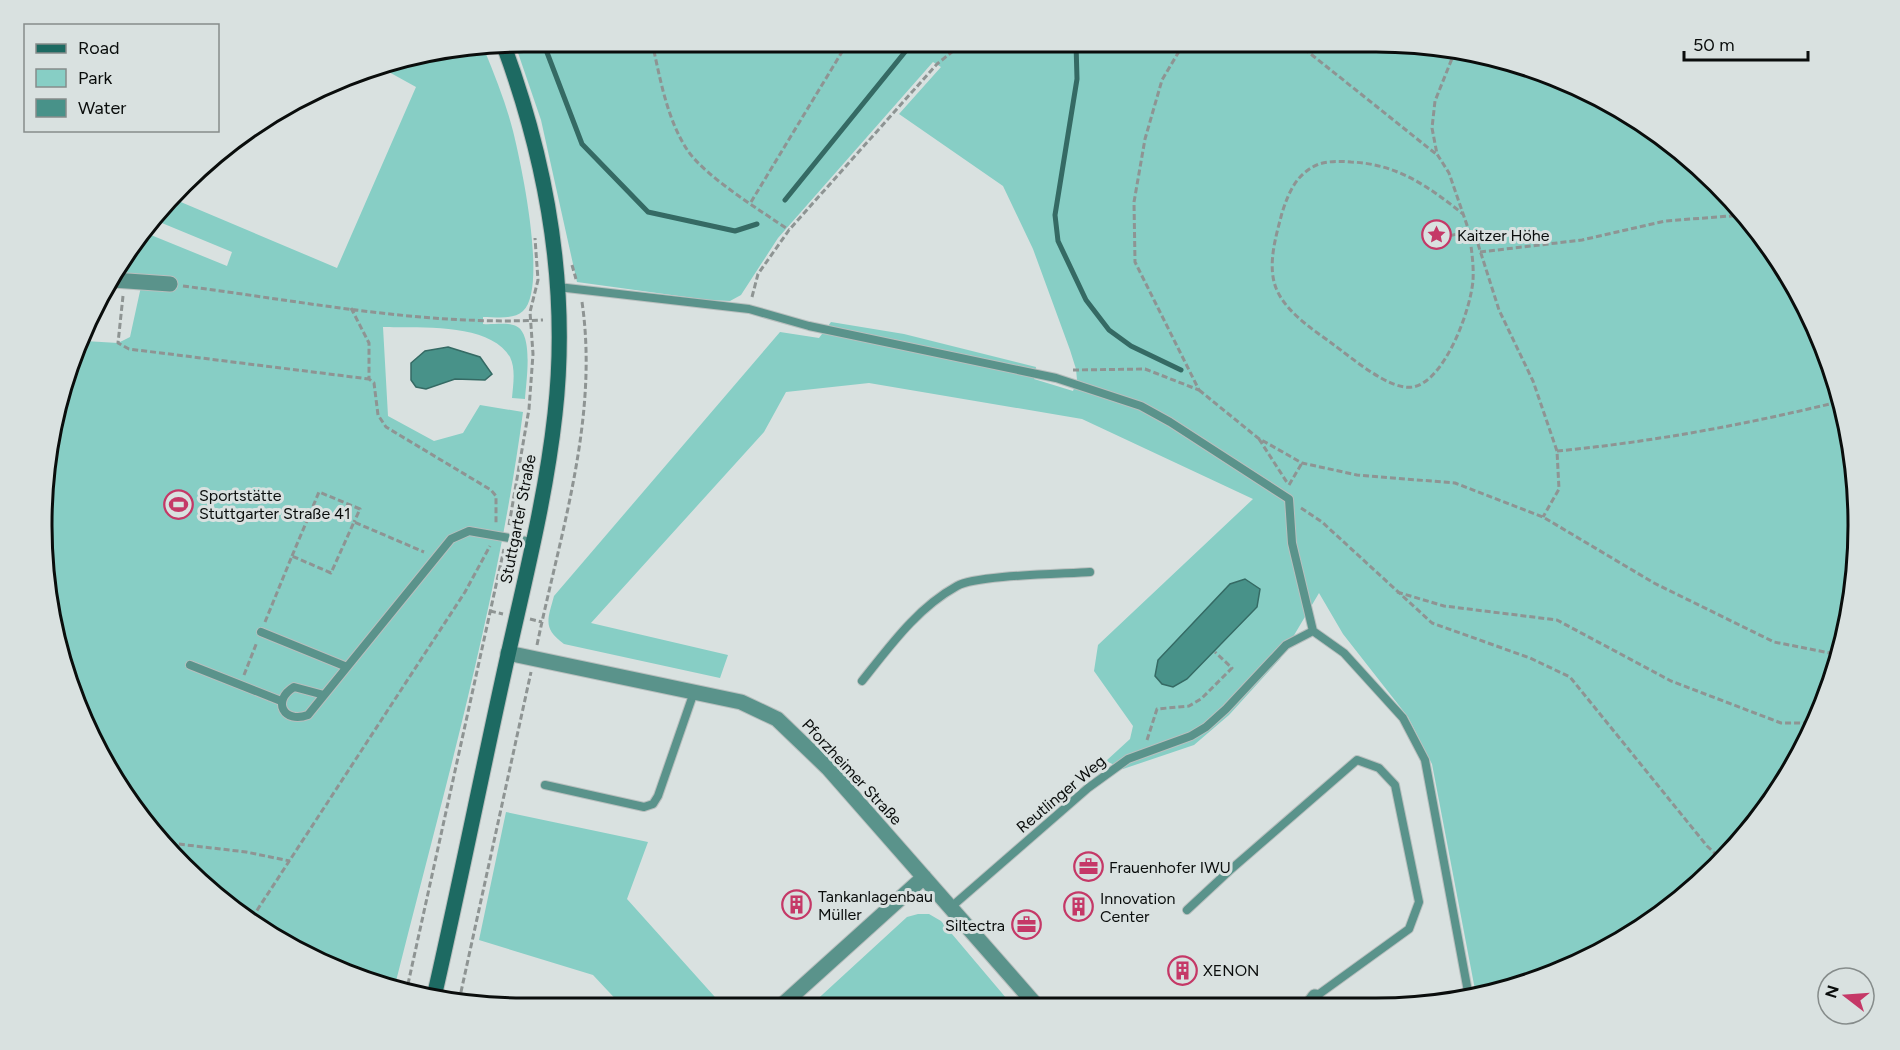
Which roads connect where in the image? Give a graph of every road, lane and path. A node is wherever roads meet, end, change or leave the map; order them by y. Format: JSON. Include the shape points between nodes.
{"nodes":[{"id":1,"x":655,"y":52,"type":"edge"},
{"id":2,"x":842,"y":52,"type":"edge"},
{"id":3,"x":951,"y":52,"type":"edge"},
{"id":4,"x":1179,"y":52,"type":"edge"},
{"id":5,"x":1308,"y":52,"type":"edge"},
{"id":6,"x":507,"y":53,"type":"edge"},
{"id":7,"x":1452,"y":59,"type":"edge"},
{"id":8,"x":1437,"y":154,"type":"junction"},
{"id":9,"x":751,"y":202,"type":"junction"},
{"id":10,"x":1463,"y":214,"type":"junction"},
{"id":11,"x":1732,"y":216,"type":"edge"},
{"id":12,"x":789,"y":230,"type":"junction"},
{"id":13,"x":1469,"y":231,"type":"junction"},
{"id":14,"x":534,"y":234,"type":"dead end"},
{"id":15,"x":1441,"y":237,"type":"dead end"},
{"id":16,"x":1480,"y":252,"type":"junction"},
{"id":17,"x":121,"y":280,"type":"edge"},
{"id":18,"x":119,"y":284,"type":"edge"},
{"id":19,"x":170,"y":284,"type":"joint"},
{"id":20,"x":558,"y":287,"type":"junction"},
{"id":21,"x":351,"y":308,"type":"junction"},
{"id":22,"x":749,"y":309,"type":"junction"},
{"id":23,"x":584,"y":318,"type":"dead end"},
{"id":24,"x":559,"y":319,"type":"junction"},
{"id":25,"x":530,"y":321,"type":"junction"},
{"id":26,"x":1056,"y":378,"type":"junction"},
{"id":27,"x":369,"y":379,"type":"junction"},
{"id":28,"x":1199,"y":390,"type":"junction"},
{"id":29,"x":1831,"y":404,"type":"edge"},
{"id":30,"x":1258,"y":438,"type":"junction"},
{"id":31,"x":1557,"y":451,"type":"junction"},
{"id":32,"x":1302,"y":463,"type":"junction"},
{"id":33,"x":1289,"y":485,"type":"junction"},
{"id":34,"x":1289,"y":499,"type":"junction"},
{"id":35,"x":1543,"y":517,"type":"junction"},
{"id":36,"x":354,"y":522,"type":"junction"},
{"id":37,"x":496,"y":535,"type":"junction"},
{"id":38,"x":507,"y":538,"type":"junction"},
{"id":39,"x":532,"y":542,"type":"junction"},
{"id":40,"x":292,"y":556,"type":"junction"},
{"id":41,"x":436,"y":558,"type":"junction"},
{"id":42,"x":1090,"y":572,"type":"dead end"},
{"id":43,"x":1396,"y":591,"type":"junction"},
{"id":44,"x":1313,"y":631,"type":"junction"},
{"id":45,"x":261,"y":632,"type":"junction"},
{"id":46,"x":1215,"y":652,"type":"dead end"},
{"id":47,"x":508,"y":653,"type":"junction"},
{"id":48,"x":1829,"y":653,"type":"edge"},
{"id":49,"x":190,"y":665,"type":"dead end"},
{"id":50,"x":347,"y":668,"type":"junction"},
{"id":51,"x":862,"y":681,"type":"dead end"},
{"id":52,"x":239,"y":685,"type":"junction"},
{"id":53,"x":694,"y":692,"type":"junction"},
{"id":54,"x":324,"y":695,"type":"junction"},
{"id":55,"x":281,"y":701,"type":"junction"},
{"id":56,"x":1804,"y":723,"type":"edge"},
{"id":57,"x":1144,"y":752,"type":"junction"},
{"id":58,"x":545,"y":785,"type":"dead end"},
{"id":59,"x":177,"y":844,"type":"edge"},
{"id":60,"x":1715,"y":853,"type":"edge"},
{"id":61,"x":290,"y":861,"type":"junction"},
{"id":62,"x":924,"y":877,"type":"junction"},
{"id":63,"x":950,"y":908,"type":"junction"},
{"id":64,"x":1187,"y":910,"type":"dead end"},
{"id":65,"x":255,"y":913,"type":"edge"},
{"id":66,"x":408,"y":982,"type":"edge"},
{"id":67,"x":436,"y":988,"type":"edge"},
{"id":68,"x":1467,"y":988,"type":"edge"},
{"id":69,"x":790,"y":998,"type":"edge"},
{"id":70,"x":1030,"y":998,"type":"edge"},
{"id":71,"x":1317,"y":998,"type":"edge"}],
"edges":[{"from":1,"to":9,"type":"path","via":[[674,122],[688,151]]},
{"from":2,"to":9,"type":"path"},
{"from":3,"to":12,"type":"path"},
{"from":4,"to":28,"type":"path","via":[[1162,80],[1145,139],[1134,202],[1135,262]]},
{"from":5,"to":8,"type":"path"},
{"from":6,"to":20,"type":"main road","name":"Stuttgarter Straße","via":[[520,90],[548,204]]},
{"from":7,"to":8,"type":"path","via":[[1435,100],[1432,128]]},
{"from":8,"to":10,"type":"path","via":[[1449,173]]},
{"from":9,"to":12,"type":"path"},
{"from":10,"to":13,"type":"path"},
{"from":10,"to":13,"type":"path","via":[[1429,187],[1391,168],[1369,163],[1320,164],[1299,177],[1288,196],[1275,245],[1275,287],[1307,325],[1344,353],[1383,378],[1412,387],[1425,382],[1446,356],[1466,316],[1473,279]]},
{"from":11,"to":16,"type":"path","via":[[1665,221],[1582,240]]},
{"from":12,"to":22,"type":"path","via":[[758,274]]},
{"from":13,"to":15,"type":"path"},
{"from":13,"to":16,"type":"path"},
{"from":14,"to":25,"type":"path","via":[[538,280]]},
{"from":16,"to":31,"type":"path","via":[[1499,310],[1533,381]]},
{"from":17,"to":19,"type":"street"},
{"from":18,"to":27,"type":"path","via":[[118,343],[129,349]]},
{"from":19,"to":21,"type":"path"},
{"from":20,"to":22,"type":"lane"},
{"from":20,"to":24,"type":"main road","name":"Stuttgarter Straße"},
{"from":21,"to":25,"type":"path","via":[[431,319]]},
{"from":21,"to":27,"type":"path","via":[[369,343]]},
{"from":22,"to":26,"type":"lane","via":[[809,326]]},
{"from":23,"to":24,"type":"path"},
{"from":24,"to":25,"type":"path"},
{"from":24,"to":39,"type":"main road","name":"Stuttgarter Straße","via":[[555,414]]},
{"from":25,"to":38,"type":"path","via":[[533,354],[529,409]]},
{"from":26,"to":28,"type":"path","via":[[1076,369],[1145,369]]},
{"from":26,"to":34,"type":"lane","via":[[1141,406]]},
{"from":27,"to":37,"type":"path","via":[[374,383],[378,415],[386,427],[496,496]]},
{"from":28,"to":30,"type":"path"},
{"from":29,"to":31,"type":"path","via":[[1611,446]]},
{"from":30,"to":32,"type":"path"},
{"from":30,"to":33,"type":"path"},
{"from":31,"to":35,"type":"path","via":[[1559,489]]},
{"from":32,"to":33,"type":"path"},
{"from":32,"to":35,"type":"path","via":[[1357,475],[1455,483]]},
{"from":33,"to":34,"type":"path"},
{"from":34,"to":43,"type":"path","via":[[1322,522]]},
{"from":34,"to":44,"type":"lane","via":[[1292,543]]},
{"from":35,"to":48,"type":"path","via":[[1654,583],[1774,642]]},
{"from":36,"to":40,"type":"path","via":[[331,573]]},
{"from":36,"to":40,"type":"path","via":[[360,509],[319,492]]},
{"from":36,"to":41,"type":"path"},
{"from":37,"to":38,"type":"lane"},
{"from":37,"to":41,"type":"lane","via":[[468,531],[451,539]]},
{"from":37,"to":61,"type":"path","via":[[465,592]]},
{"from":38,"to":39,"type":"lane"},
{"from":38,"to":66,"type":"path"},
{"from":39,"to":47,"type":"main road","name":"Stuttgarter Straße"},
{"from":40,"to":45,"type":"path"},
{"from":41,"to":50,"type":"lane"},
{"from":42,"to":51,"type":"lane","via":[[958,585],[924,609]]},
{"from":43,"to":56,"type":"path","via":[[1444,606],[1557,620],[1671,681],[1781,723]]},
{"from":43,"to":60,"type":"path","via":[[1432,623],[1530,658],[1570,677]]},
{"from":44,"to":57,"type":"lane","name":"Reutlinger Weg","via":[[1286,645],[1206,727]]},
{"from":44,"to":68,"type":"lane","via":[[1344,653],[1403,718],[1425,760]]},
{"from":45,"to":50,"type":"lane"},
{"from":45,"to":52,"type":"path"},
{"from":46,"to":57,"type":"path","via":[[1232,668],[1189,706],[1157,710]]},
{"from":47,"to":53,"type":"street","name":"Pforzheimer Straße"},
{"from":47,"to":67,"type":"main road","name":"Stuttgarter Straße"},
{"from":49,"to":52,"type":"lane"},
{"from":50,"to":54,"type":"lane"},
{"from":52,"to":55,"type":"lane"},
{"from":53,"to":58,"type":"lane","via":[[653,804],[644,807]]},
{"from":53,"to":62,"type":"street","name":"Pforzheimer Straße","via":[[741,702],[777,719],[828,768]]},
{"from":54,"to":55,"type":"lane","via":[[294,687],[285,692]]},
{"from":54,"to":55,"type":"lane","via":[[308,715],[298,719],[283,710]]},
{"from":57,"to":63,"type":"lane","name":"Reutlinger Weg","via":[[1088,788]]},
{"from":59,"to":61,"type":"path"},
{"from":61,"to":65,"type":"path"},
{"from":62,"to":63,"type":"street","name":"Pforzheimer Straße"},
{"from":62,"to":69,"type":"street"},
{"from":63,"to":70,"type":"street","name":"Pforzheimer Straße"},
{"from":64,"to":71,"type":"lane","via":[[1357,759],[1379,768],[1395,785],[1419,902],[1410,929]]}]}
